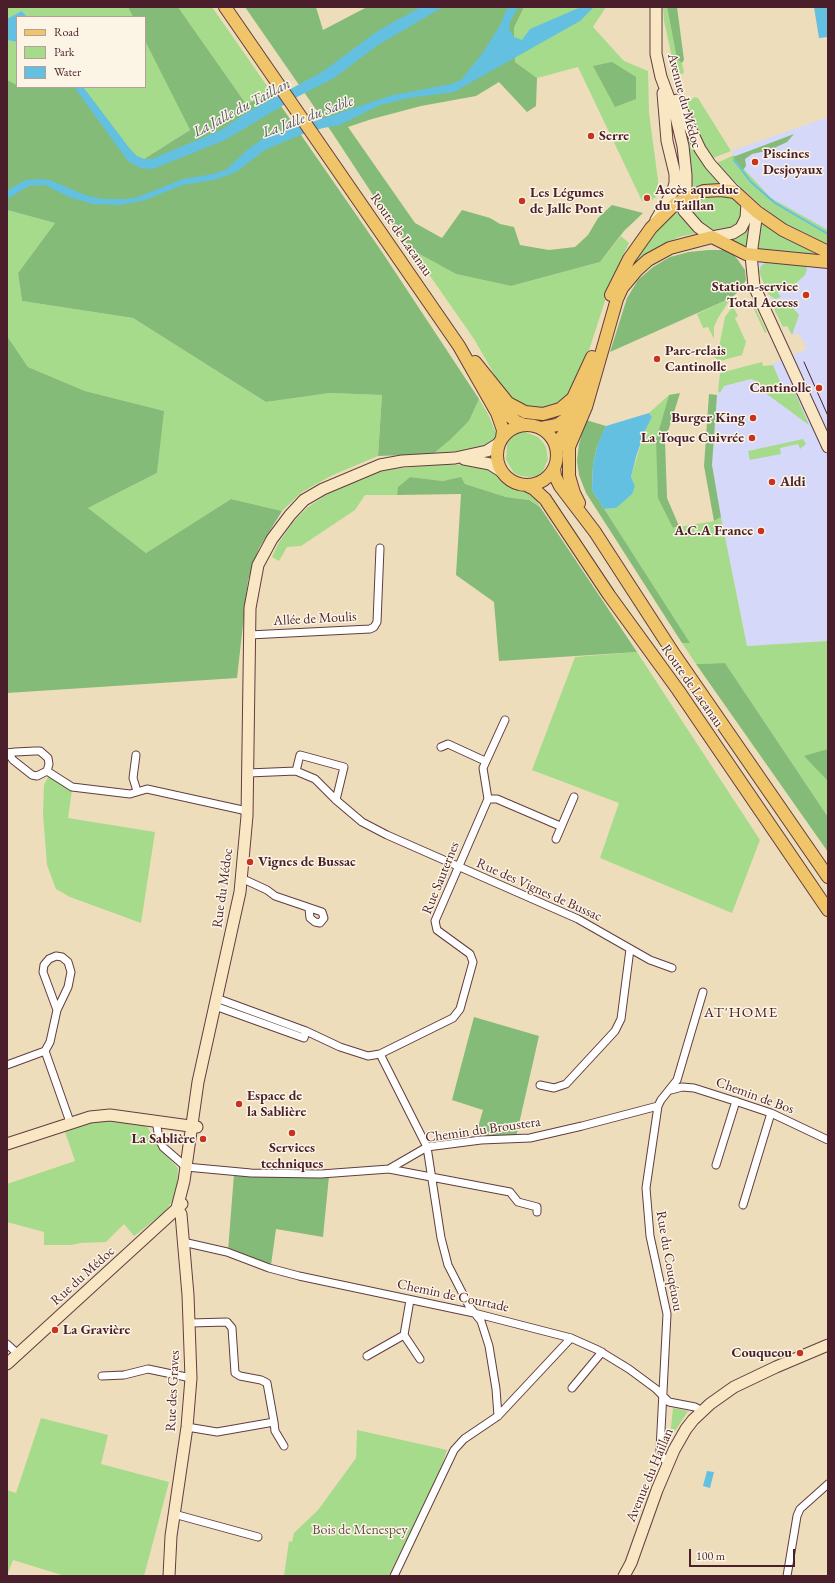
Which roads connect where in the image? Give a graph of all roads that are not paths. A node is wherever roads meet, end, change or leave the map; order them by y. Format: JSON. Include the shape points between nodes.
{"nodes":[{"id":1,"x":224,"y":7,"type":"edge"},
{"id":2,"x":657,"y":7,"type":"edge"},
{"id":3,"x":661,"y":77,"type":"junction"},
{"id":4,"x":735,"y":192,"type":"junction"},
{"id":5,"x":684,"y":199,"type":"junction"},
{"id":6,"x":747,"y":203,"type":"junction"},
{"id":7,"x":757,"y":212,"type":"junction"},
{"id":8,"x":651,"y":228,"type":"junction"},
{"id":9,"x":712,"y":237,"type":"junction"},
{"id":10,"x":828,"y":252,"type":"edge"},
{"id":11,"x":751,"y":254,"type":"junction"},
{"id":12,"x":828,"y":262,"type":"edge"},
{"id":13,"x":753,"y":269,"type":"junction"},
{"id":14,"x":459,"y":346,"type":"junction"},
{"id":15,"x":592,"y":357,"type":"junction"},
{"id":16,"x":474,"y":361,"type":"junction"},
{"id":17,"x":591,"y":390,"type":"junction"},
{"id":18,"x":526,"y":424,"type":"junction"},
{"id":19,"x":541,"y":428,"type":"junction"},
{"id":20,"x":828,"y":434,"type":"edge"},
{"id":21,"x":500,"y":441,"type":"junction"},
{"id":22,"x":828,"y":447,"type":"edge"},
{"id":23,"x":557,"y":450,"type":"junction"},
{"id":24,"x":455,"y":458,"type":"junction"},
{"id":25,"x":554,"y":468,"type":"junction"},
{"id":26,"x":501,"y":471,"type":"junction"},
{"id":27,"x":526,"y":485,"type":"junction"},
{"id":28,"x":595,"y":532,"type":"junction"},
{"id":29,"x":380,"y":548,"type":"dead end"},
{"id":30,"x":249,"y":635,"type":"junction"},
{"id":31,"x":505,"y":720,"type":"dead end"},
{"id":32,"x":442,"y":747,"type":"dead end"},
{"id":33,"x":7,"y":753,"type":"edge"},
{"id":34,"x":136,"y":754,"type":"dead end"},
{"id":35,"x":485,"y":761,"type":"junction"},
{"id":36,"x":46,"y":771,"type":"junction"},
{"id":37,"x":296,"y":771,"type":"junction"},
{"id":38,"x":248,"y":773,"type":"junction"},
{"id":39,"x":137,"y":791,"type":"junction"},
{"id":40,"x":574,"y":797,"type":"dead end"},
{"id":41,"x":488,"y":799,"type":"junction"},
{"id":42,"x":336,"y":800,"type":"junction"},
{"id":43,"x":247,"y":811,"type":"junction"},
{"id":44,"x":560,"y":826,"type":"junction"},
{"id":45,"x":556,"y":839,"type":"dead end"},
{"id":46,"x":459,"y":868,"type":"junction"},
{"id":47,"x":828,"y":877,"type":"edge"},
{"id":48,"x":242,"y":878,"type":"junction"},
{"id":49,"x":309,"y":909,"type":"dead end"},
{"id":50,"x":828,"y":910,"type":"edge"},
{"id":51,"x":630,"y":949,"type":"junction"},
{"id":52,"x":672,"y":968,"type":"dead end"},
{"id":53,"x":703,"y":992,"type":"dead end"},
{"id":54,"x":215,"y":1002,"type":"junction"},
{"id":55,"x":57,"y":1010,"type":"junction"},
{"id":56,"x":45,"y":1051,"type":"junction"},
{"id":57,"x":380,"y":1054,"type":"junction"},
{"id":58,"x":7,"y":1065,"type":"edge"},
{"id":59,"x":540,"y":1085,"type":"dead end"},
{"id":60,"x":671,"y":1090,"type":"junction"},
{"id":61,"x":736,"y":1101,"type":"junction"},
{"id":62,"x":658,"y":1106,"type":"junction"},
{"id":63,"x":771,"y":1113,"type":"junction"},
{"id":64,"x":156,"y":1120,"type":"junction"},
{"id":65,"x":70,"y":1122,"type":"junction"},
{"id":66,"x":191,"y":1126,"type":"junction"},
{"id":67,"x":828,"y":1140,"type":"edge"},
{"id":68,"x":7,"y":1144,"type":"edge"},
{"id":69,"x":427,"y":1147,"type":"junction"},
{"id":70,"x":716,"y":1166,"type":"dead end"},
{"id":71,"x":189,"y":1167,"type":"junction"},
{"id":72,"x":389,"y":1169,"type":"junction"},
{"id":73,"x":432,"y":1177,"type":"junction"},
{"id":74,"x":743,"y":1205,"type":"dead end"},
{"id":75,"x":177,"y":1208,"type":"junction"},
{"id":76,"x":537,"y":1212,"type":"dead end"},
{"id":77,"x":183,"y":1242,"type":"junction"},
{"id":78,"x":410,"y":1300,"type":"junction"},
{"id":79,"x":474,"y":1313,"type":"junction"},
{"id":80,"x":190,"y":1323,"type":"junction"},
{"id":81,"x":404,"y":1336,"type":"junction"},
{"id":82,"x":571,"y":1338,"type":"junction"},
{"id":83,"x":7,"y":1344,"type":"edge"},
{"id":84,"x":828,"y":1345,"type":"edge"},
{"id":85,"x":602,"y":1352,"type":"junction"},
{"id":86,"x":18,"y":1354,"type":"junction"},
{"id":87,"x":366,"y":1356,"type":"dead end"},
{"id":88,"x":420,"y":1358,"type":"dead end"},
{"id":89,"x":7,"y":1364,"type":"edge"},
{"id":90,"x":102,"y":1376,"type":"dead end"},
{"id":91,"x":191,"y":1378,"type":"junction"},
{"id":92,"x":572,"y":1388,"type":"dead end"},
{"id":93,"x":663,"y":1398,"type":"junction"},
{"id":94,"x":702,"y":1411,"type":"junction"},
{"id":95,"x":498,"y":1416,"type":"junction"},
{"id":96,"x":274,"y":1422,"type":"junction"},
{"id":97,"x":187,"y":1427,"type":"junction"},
{"id":98,"x":284,"y":1446,"type":"dead end"},
{"id":99,"x":668,"y":1464,"type":"junction"},
{"id":100,"x":828,"y":1484,"type":"edge"},
{"id":101,"x":174,"y":1514,"type":"junction"},
{"id":102,"x":258,"y":1537,"type":"dead end"},
{"id":103,"x":169,"y":1576,"type":"edge"},
{"id":104,"x":394,"y":1576,"type":"edge"},
{"id":105,"x":624,"y":1576,"type":"edge"},
{"id":106,"x":788,"y":1576,"type":"edge"}],
"edges":[{"from":1,"to":14,"type":"main road","name":"Route de Lacanau"},
{"from":2,"to":3,"type":"street","name":"Avenue du Médoc","via":[[655,46]]},
{"from":2,"to":4,"type":"street","name":"Avenue du Médoc","via":[[663,54],[676,98],[700,149]]},
{"from":3,"to":5,"type":"street","name":"Avenue du Médoc","via":[[676,117],[683,146],[686,175]]},
{"from":3,"to":8,"type":"street","via":[[667,141],[675,183]]},
{"from":4,"to":5,"type":"main road","via":[[713,190],[696,193]]},
{"from":4,"to":6,"type":"main road","name":"Avenue du Médoc"},
{"from":5,"to":8,"type":"main road"},
{"from":5,"to":9,"type":"street","name":"Avenue du Médoc","via":[[684,211],[698,227]]},
{"from":6,"to":7,"type":"main road","name":"Avenue du Médoc"},
{"from":6,"to":9,"type":"street","via":[[746,218],[741,228],[733,233]]},
{"from":7,"to":10,"type":"main road","name":"Avenue du Médoc","via":[[798,239]]},
{"from":7,"to":11,"type":"street"},
{"from":8,"to":15,"type":"main road","via":[[629,258],[618,279]]},
{"from":9,"to":11,"type":"main road","name":"Avenue du Médoc","via":[[741,253]]},
{"from":9,"to":17,"type":"main road","via":[[670,248],[648,260],[630,277],[617,299],[611,316]]},
{"from":11,"to":12,"type":"main road","name":"Avenue du Médoc"},
{"from":11,"to":13,"type":"street"},
{"from":13,"to":20,"type":"street"},
{"from":13,"to":22,"type":"street","via":[[754,286]]},
{"from":14,"to":16,"type":"main road","name":"Route de Lacanau"},
{"from":14,"to":21,"type":"main road","name":"Route de Lacanau","via":[[497,413],[503,430]]},
{"from":15,"to":16,"type":"main road","via":[[573,398],[560,409],[543,414],[525,412],[508,403]]},
{"from":15,"to":19,"type":"main road","via":[[586,384],[576,406],[561,423]]},
{"from":16,"to":18,"type":"main road","name":"Route de Lacanau","via":[[509,416],[517,422]]},
{"from":17,"to":23,"type":"main road","via":[[578,415],[562,436]]},
{"from":17,"to":28,"type":"main road","via":[[569,447],[568,468],[574,493]]},
{"from":18,"to":19,"type":"main road"},
{"from":18,"to":21,"type":"main road","via":[[516,426]]},
{"from":19,"to":23,"type":"main road","via":[[551,437]]},
{"from":21,"to":24,"type":"street","name":"Rue du Médoc","via":[[487,451]]},
{"from":21,"to":26,"type":"main road","via":[[496,453]]},
{"from":23,"to":25,"type":"main road"},
{"from":24,"to":26,"type":"street","name":"Rue du Médoc","via":[[485,462]]},
{"from":24,"to":30,"type":"street","name":"Rue du Médoc","via":[[380,465],[304,500],[272,539],[258,566],[251,596]]},
{"from":25,"to":27,"type":"main road","via":[[543,481]]},
{"from":25,"to":28,"type":"main road","name":"Route de Lacanau","via":[[560,486]]},
{"from":26,"to":27,"type":"main road","via":[[512,481]]},
{"from":27,"to":50,"type":"main road","name":"Route de Lacanau","via":[[545,499]]},
{"from":28,"to":47,"type":"main road","name":"Route de Lacanau","via":[[674,654]]},
{"from":29,"to":30,"type":"street","name":"Allée de Moulis","via":[[377,622],[374,627]]},
{"from":30,"to":38,"type":"street","name":"Rue du Médoc"},
{"from":31,"to":35,"type":"street"},
{"from":32,"to":35,"type":"street","via":[[448,744]]},
{"from":33,"to":36,"type":"street","via":[[32,775],[37,776]]},
{"from":33,"to":36,"type":"street","via":[[40,751],[48,758]]},
{"from":34,"to":39,"type":"street","via":[[133,778]]},
{"from":35,"to":41,"type":"street","via":[[483,778]]},
{"from":36,"to":39,"type":"street","via":[[72,787],[130,794]]},
{"from":37,"to":38,"type":"street","name":"Rue des Vignes de Bussac"},
{"from":37,"to":42,"type":"street","name":"Rue des Vignes de Bussac","via":[[315,779]]},
{"from":37,"to":42,"type":"street","via":[[300,755],[344,767]]},
{"from":38,"to":43,"type":"street","name":"Rue du Médoc"},
{"from":39,"to":43,"type":"street","via":[[147,789]]},
{"from":40,"to":44,"type":"street"},
{"from":41,"to":44,"type":"street","via":[[498,799]]},
{"from":41,"to":46,"type":"street","name":"Rue Sauternes"},
{"from":42,"to":46,"type":"street","name":"Rue des Vignes de Bussac","via":[[362,822]]},
{"from":43,"to":48,"type":"street","name":"Rue du Médoc"},
{"from":44,"to":45,"type":"street"},
{"from":46,"to":51,"type":"street","name":"Rue des Vignes de Bussac","via":[[578,919]]},
{"from":46,"to":57,"type":"street","name":"Rue Sauternes","via":[[435,921],[437,930],[470,954],[473,962],[460,1009],[453,1018]]},
{"from":48,"to":49,"type":"street","via":[[275,896]]},
{"from":48,"to":54,"type":"street","name":"Rue du Médoc","via":[[228,953]]},
{"from":51,"to":52,"type":"street","name":"Rue des Vignes de Bussac"},
{"from":51,"to":59,"type":"street","via":[[621,1019],[616,1031],[566,1084],[554,1088]]},
{"from":53,"to":60,"type":"street","name":"Rue du Couqéuou","via":[[677,1080]]},
{"from":54,"to":57,"type":"street","name":"Rue Sauternes","via":[[304,1038],[306,1032],[368,1056]]},
{"from":54,"to":66,"type":"street","name":"Rue du Médoc"},
{"from":55,"to":55,"type":"street","via":[[72,972],[68,962],[56,956],[44,965],[43,972]]},
{"from":55,"to":56,"type":"street","via":[[50,1042]]},
{"from":56,"to":58,"type":"street"},
{"from":56,"to":65,"type":"street"},
{"from":57,"to":69,"type":"street"},
{"from":60,"to":61,"type":"street","name":"Chemin de Bos","via":[[682,1086],[694,1088]]},
{"from":60,"to":62,"type":"street","name":"Rue du Couqéuou"},
{"from":61,"to":63,"type":"street","name":"Chemin de Bos"},
{"from":61,"to":70,"type":"street"},
{"from":62,"to":69,"type":"street","name":"Chemin du Broustera","via":[[530,1138],[481,1140]]},
{"from":62,"to":93,"type":"street","name":"Rue du Couqéuou","via":[[646,1197],[650,1236],[667,1314]]},
{"from":63,"to":67,"type":"street","name":"Chemin de Bos"},
{"from":63,"to":74,"type":"street"},
{"from":64,"to":65,"type":"street","via":[[110,1115]]},
{"from":64,"to":66,"type":"street"},
{"from":64,"to":71,"type":"street","via":[[163,1147]]},
{"from":65,"to":68,"type":"street"},
{"from":66,"to":71,"type":"street","name":"Rue du Médoc"},
{"from":69,"to":72,"type":"street","name":"Chemin du Broustera"},
{"from":69,"to":73,"type":"street"},
{"from":71,"to":72,"type":"street","name":"Chemin du Broustera","via":[[250,1173],[321,1174]]},
{"from":71,"to":75,"type":"street","name":"Rue du Médoc","via":[[190,1187],[185,1201]]},
{"from":72,"to":73,"type":"street"},
{"from":73,"to":76,"type":"street","via":[[510,1192],[518,1202],[537,1207]]},
{"from":73,"to":79,"type":"street","via":[[441,1238],[448,1265]]},
{"from":75,"to":77,"type":"street","name":"Rue des Graves","via":[[181,1214]]},
{"from":75,"to":86,"type":"street","name":"Rue du Médoc"},
{"from":77,"to":78,"type":"street","name":"Chemin de Courtade","via":[[227,1252],[299,1276]]},
{"from":77,"to":80,"type":"street","name":"Rue des Graves"},
{"from":78,"to":79,"type":"street","name":"Chemin de Courtade"},
{"from":78,"to":81,"type":"street"},
{"from":79,"to":82,"type":"street","name":"Chemin de Courtade"},
{"from":79,"to":95,"type":"street","via":[[481,1321],[489,1346]]},
{"from":80,"to":91,"type":"street","name":"Rue des Graves"},
{"from":80,"to":96,"type":"street","via":[[227,1322],[232,1328],[235,1373],[267,1383]]},
{"from":81,"to":87,"type":"street"},
{"from":81,"to":88,"type":"street"},
{"from":82,"to":85,"type":"street","name":"Chemin de Courtade"},
{"from":82,"to":95,"type":"street"},
{"from":83,"to":86,"type":"street"},
{"from":84,"to":94,"type":"street","name":"Avenue du Haillan","via":[[734,1387]]},
{"from":85,"to":92,"type":"street"},
{"from":85,"to":93,"type":"street","name":"Chemin de Courtade","via":[[656,1388]]},
{"from":86,"to":89,"type":"street","name":"Rue du Médoc"},
{"from":90,"to":91,"type":"street","via":[[124,1375],[148,1369]]},
{"from":91,"to":97,"type":"street","name":"Rue des Graves"},
{"from":93,"to":94,"type":"street","name":"Chemin de Courtade"},
{"from":93,"to":99,"type":"street","name":"Rue du Couqéuou","via":[[660,1450]]},
{"from":94,"to":99,"type":"street","name":"Avenue du Haillan","via":[[686,1429]]},
{"from":95,"to":104,"type":"street","via":[[464,1439],[454,1450]]},
{"from":96,"to":97,"type":"street","via":[[217,1432]]},
{"from":96,"to":98,"type":"street","via":[[275,1431]]},
{"from":97,"to":101,"type":"street","name":"Rue des Graves"},
{"from":99,"to":105,"type":"street","name":"Avenue du Haillan"},
{"from":100,"to":106,"type":"street","via":[[800,1509]]},
{"from":101,"to":102,"type":"street"},
{"from":101,"to":103,"type":"street","name":"Rue des Graves"}]}
